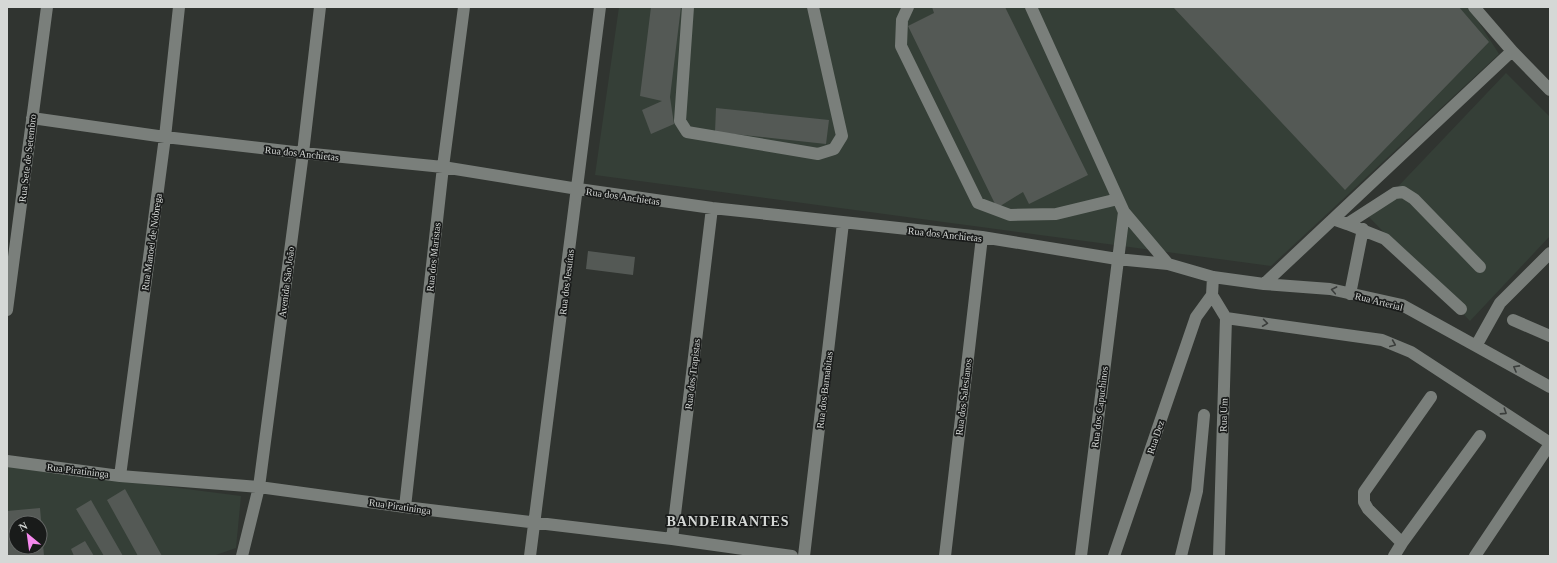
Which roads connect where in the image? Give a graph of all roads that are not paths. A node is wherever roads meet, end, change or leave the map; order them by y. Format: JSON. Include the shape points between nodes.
{"nodes":[{"id":1,"x":47,"y":7,"type":"edge"},
{"id":2,"x":179,"y":7,"type":"edge"},
{"id":3,"x":320,"y":7,"type":"edge"},
{"id":4,"x":464,"y":7,"type":"edge"},
{"id":5,"x":600,"y":7,"type":"edge"},
{"id":6,"x":688,"y":7,"type":"edge"},
{"id":7,"x":813,"y":7,"type":"edge"},
{"id":8,"x":908,"y":7,"type":"edge"},
{"id":9,"x":1031,"y":7,"type":"edge"},
{"id":10,"x":1474,"y":7,"type":"edge"},
{"id":11,"x":1512,"y":51,"type":"junction"},
{"id":12,"x":1550,"y":90,"type":"edge"},
{"id":13,"x":32,"y":118,"type":"junction"},
{"id":14,"x":164,"y":136,"type":"junction"},
{"id":15,"x":303,"y":153,"type":"junction"},
{"id":16,"x":443,"y":167,"type":"junction"},
{"id":17,"x":578,"y":189,"type":"junction"},
{"id":18,"x":1118,"y":199,"type":"junction"},
{"id":19,"x":712,"y":208,"type":"junction"},
{"id":20,"x":1124,"y":212,"type":"junction"},
{"id":21,"x":1333,"y":219,"type":"junction"},
{"id":22,"x":843,"y":223,"type":"junction"},
{"id":23,"x":1347,"y":224,"type":"junction"},
{"id":24,"x":1363,"y":229,"type":"junction"},
{"id":25,"x":982,"y":237,"type":"junction"},
{"id":26,"x":1550,"y":253,"type":"edge"},
{"id":27,"x":1117,"y":259,"type":"junction"},
{"id":28,"x":1168,"y":264,"type":"junction"},
{"id":29,"x":1480,"y":267,"type":"dead end"},
{"id":30,"x":1213,"y":277,"type":"junction"},
{"id":31,"x":1264,"y":284,"type":"junction"},
{"id":32,"x":1212,"y":294,"type":"junction"},
{"id":33,"x":1350,"y":294,"type":"junction"},
{"id":34,"x":1461,"y":309,"type":"dead end"},
{"id":35,"x":7,"y":310,"type":"edge"},
{"id":36,"x":1226,"y":318,"type":"junction"},
{"id":37,"x":1513,"y":320,"type":"dead end"},
{"id":38,"x":1550,"y":336,"type":"edge"},
{"id":39,"x":1476,"y":346,"type":"junction"},
{"id":40,"x":1550,"y":387,"type":"edge"},
{"id":41,"x":1431,"y":396,"type":"dead end"},
{"id":42,"x":1204,"y":415,"type":"dead end"},
{"id":43,"x":1480,"y":436,"type":"dead end"},
{"id":44,"x":1550,"y":443,"type":"edge"},
{"id":45,"x":7,"y":461,"type":"edge"},
{"id":46,"x":120,"y":476,"type":"junction"},
{"id":47,"x":259,"y":487,"type":"junction"},
{"id":48,"x":405,"y":507,"type":"junction"},
{"id":49,"x":535,"y":523,"type":"junction"},
{"id":50,"x":672,"y":539,"type":"junction"},
{"id":51,"x":1402,"y":543,"type":"junction"},
{"id":52,"x":242,"y":556,"type":"edge"},
{"id":53,"x":530,"y":556,"type":"edge"},
{"id":54,"x":792,"y":556,"type":"edge"},
{"id":55,"x":804,"y":556,"type":"edge"},
{"id":56,"x":944,"y":556,"type":"edge"},
{"id":57,"x":1081,"y":556,"type":"edge"},
{"id":58,"x":1114,"y":556,"type":"edge"},
{"id":59,"x":1181,"y":556,"type":"edge"},
{"id":60,"x":1219,"y":556,"type":"edge"},
{"id":61,"x":1394,"y":556,"type":"edge"},
{"id":62,"x":1475,"y":556,"type":"edge"}],
"edges":[{"from":1,"to":13,"type":"street","name":"Rua Sete de Setembro"},
{"from":2,"to":14,"type":"street","name":"Rua Manoel de Nóbrega"},
{"from":3,"to":15,"type":"street","name":"Avenida São João"},
{"from":4,"to":16,"type":"street","name":"Rua dos Maristas"},
{"from":5,"to":17,"type":"street","name":"Rua dos Jesuítas"},
{"from":6,"to":7,"type":"street","via":[[680,121],[687,132],[818,154],[834,149],[842,136]]},
{"from":8,"to":18,"type":"street","via":[[902,20],[901,46],[978,203],[1010,215],[1056,214]]},
{"from":9,"to":18,"type":"street"},
{"from":10,"to":11,"type":"street"},
{"from":11,"to":12,"type":"street"},
{"from":11,"to":21,"type":"street"},
{"from":13,"to":14,"type":"street","name":"Rua dos Anchietas"},
{"from":13,"to":35,"type":"street","name":"Rua Sete de Setembro"},
{"from":14,"to":15,"type":"street","name":"Rua dos Anchietas"},
{"from":14,"to":46,"type":"street","name":"Rua Manoel de Nóbrega"},
{"from":15,"to":16,"type":"street","name":"Rua dos Anchietas"},
{"from":15,"to":47,"type":"street","name":"Avenida São João"},
{"from":16,"to":17,"type":"street","name":"Rua dos Anchietas"},
{"from":16,"to":48,"type":"street","name":"Rua dos Maristas"},
{"from":17,"to":19,"type":"street","name":"Rua dos Anchietas"},
{"from":17,"to":49,"type":"street","name":"Rua dos Jesuítas"},
{"from":18,"to":20,"type":"street"},
{"from":19,"to":22,"type":"street","name":"Rua dos Anchietas"},
{"from":19,"to":50,"type":"street","name":"Rua dos Trapistas"},
{"from":20,"to":27,"type":"street","name":"Rua dos Capuchinos"},
{"from":20,"to":28,"type":"street"},
{"from":21,"to":23,"type":"street"},
{"from":21,"to":31,"type":"street"},
{"from":22,"to":25,"type":"street","name":"Rua dos Anchietas"},
{"from":22,"to":55,"type":"street","name":"Rua dos Barnabitas"},
{"from":23,"to":24,"type":"street"},
{"from":23,"to":29,"type":"street","via":[[1394,193],[1403,192],[1414,199]]},
{"from":24,"to":33,"type":"street"},
{"from":24,"to":34,"type":"street","via":[[1385,239]]},
{"from":25,"to":27,"type":"street","name":"Rua dos Anchietas"},
{"from":25,"to":56,"type":"street","name":"Rua dos Salesianos"},
{"from":26,"to":39,"type":"street","via":[[1500,304]]},
{"from":27,"to":28,"type":"street","name":"Rua dos Anchietas"},
{"from":27,"to":57,"type":"street","name":"Rua dos Capuchinos"},
{"from":28,"to":30,"type":"street","name":"Rua dos Anchietas"},
{"from":30,"to":31,"type":"street","name":"Rua Arterial"},
{"from":30,"to":32,"type":"street"},
{"from":33,"to":31,"type":"street","name":"Rua Arterial","one_way":true,"via":[[1330,289]]},
{"from":32,"to":36,"type":"street"},
{"from":32,"to":58,"type":"street","name":"Rua Dez","via":[[1196,317]]},
{"from":33,"to":39,"type":"street","name":"Rua Arterial","via":[[1402,305]]},
{"from":36,"to":44,"type":"street","one_way":true,"via":[[1382,340],[1411,352]]},
{"from":36,"to":60,"type":"street","name":"Rua Um"},
{"from":37,"to":38,"type":"street"},
{"from":40,"to":39,"type":"street","name":"Rua Arterial","one_way":true},
{"from":41,"to":51,"type":"street","via":[[1364,492],[1364,502],[1368,509]]},
{"from":42,"to":59,"type":"street","via":[[1197,491]]},
{"from":43,"to":51,"type":"street"},
{"from":44,"to":62,"type":"street"},
{"from":45,"to":46,"type":"street","name":"Rua Piratininga"},
{"from":46,"to":47,"type":"street","name":"Rua Piratininga"},
{"from":47,"to":48,"type":"street","name":"Rua Piratininga"},
{"from":47,"to":52,"type":"street","name":"Avenida São João"},
{"from":48,"to":49,"type":"street","name":"Rua Piratininga"},
{"from":49,"to":50,"type":"street","name":"Rua Piratininga"},
{"from":49,"to":53,"type":"street","name":"Rua dos Jesuítas"},
{"from":50,"to":54,"type":"street","name":"Rua Piratininga"},
{"from":51,"to":61,"type":"street"}]}
